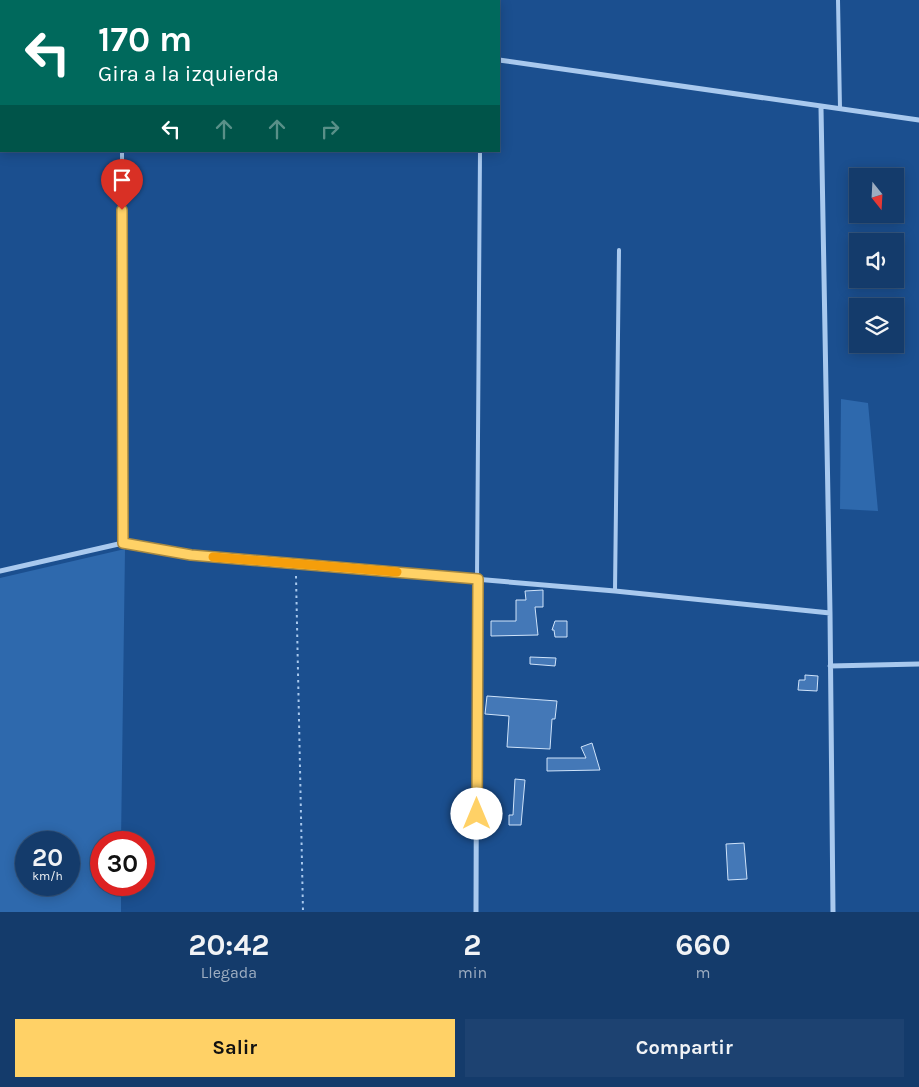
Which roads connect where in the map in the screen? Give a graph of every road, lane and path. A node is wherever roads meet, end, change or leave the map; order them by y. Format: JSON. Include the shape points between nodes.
{"nodes":[{"id":1,"x":838,"y":0,"type":"edge"},
{"id":2,"x":500,"y":60,"type":"edge"},
{"id":3,"x":821,"y":108,"type":"junction"},
{"id":4,"x":840,"y":108,"type":"junction"},
{"id":5,"x":919,"y":120,"type":"edge"},
{"id":6,"x":122,"y":152,"type":"edge"},
{"id":7,"x":480,"y":152,"type":"edge"},
{"id":8,"x":619,"y":250,"type":"dead end"},
{"id":9,"x":123,"y":543,"type":"junction"},
{"id":10,"x":0,"y":571,"type":"edge"},
{"id":11,"x":296,"y":576,"type":"dead end"},
{"id":12,"x":478,"y":579,"type":"junction"},
{"id":13,"x":615,"y":591,"type":"junction"},
{"id":14,"x":830,"y":613,"type":"junction"},
{"id":15,"x":919,"y":664,"type":"edge"},
{"id":16,"x":830,"y":666,"type":"junction"},
{"id":17,"x":303,"y":912,"type":"edge"},
{"id":18,"x":476,"y":912,"type":"edge"},
{"id":19,"x":833,"y":912,"type":"edge"}],
"edges":[{"from":1,"to":4,"type":"lane"},
{"from":2,"to":3,"type":"street"},
{"from":3,"to":4,"type":"street"},
{"from":3,"to":14,"type":"street"},
{"from":4,"to":5,"type":"street"},
{"from":6,"to":9,"type":"lane"},
{"from":7,"to":12,"type":"lane"},
{"from":8,"to":13,"type":"lane"},
{"from":9,"to":10,"type":"street"},
{"from":9,"to":12,"type":"street","via":[[191,555]]},
{"from":11,"to":17,"type":"path"},
{"from":12,"to":13,"type":"street"},
{"from":12,"to":18,"type":"street"},
{"from":13,"to":14,"type":"street"},
{"from":14,"to":16,"type":"street"},
{"from":15,"to":16,"type":"street"},
{"from":16,"to":19,"type":"street"}]}
